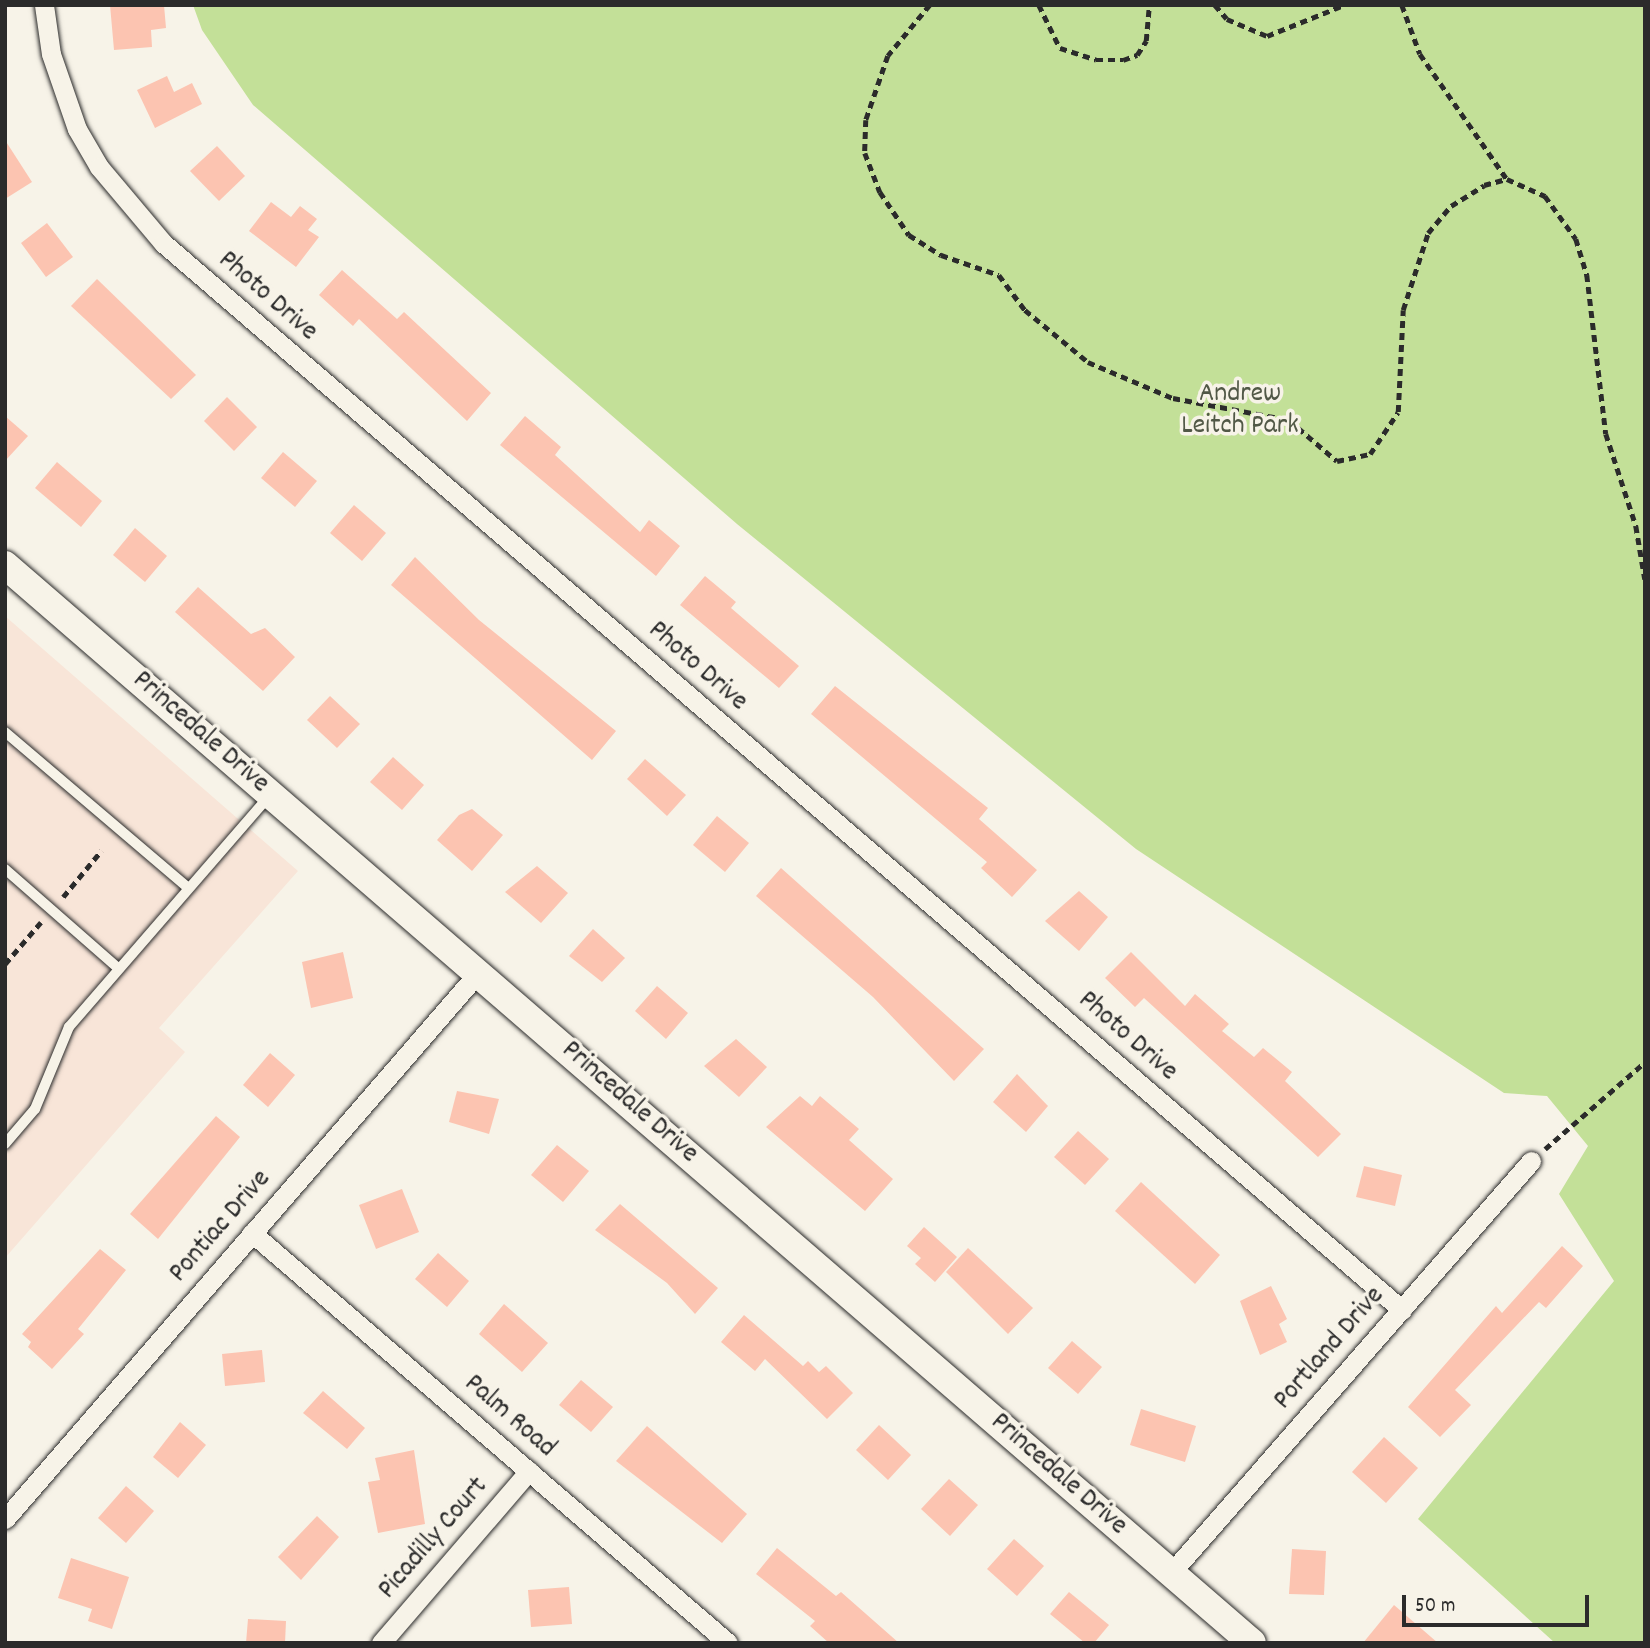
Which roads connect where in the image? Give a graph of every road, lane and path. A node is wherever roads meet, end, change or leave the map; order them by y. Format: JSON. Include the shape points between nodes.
{"nodes":[{"id":1,"x":44,"y":5,"type":"edge"},
{"id":2,"x":930,"y":5,"type":"edge"},
{"id":3,"x":1039,"y":5,"type":"edge"},
{"id":4,"x":1149,"y":5,"type":"edge"},
{"id":5,"x":1215,"y":5,"type":"edge"},
{"id":6,"x":1344,"y":5,"type":"edge"},
{"id":7,"x":1402,"y":5,"type":"edge"},
{"id":8,"x":1507,"y":179,"type":"junction"},
{"id":9,"x":5,"y":565,"type":"edge"},
{"id":10,"x":1645,"y":579,"type":"edge"},
{"id":11,"x":5,"y":732,"type":"edge"},
{"id":12,"x":271,"y":794,"type":"junction"},
{"id":13,"x":5,"y":870,"type":"edge"},
{"id":14,"x":187,"y":887,"type":"junction"},
{"id":15,"x":117,"y":967,"type":"junction"},
{"id":16,"x":478,"y":972,"type":"junction"},
{"id":17,"x":1645,"y":1062,"type":"edge"},
{"id":18,"x":5,"y":1144,"type":"edge"},
{"id":19,"x":1531,"y":1161,"type":"joint"},
{"id":20,"x":253,"y":1233,"type":"junction"},
{"id":21,"x":1402,"y":1310,"type":"junction"},
{"id":22,"x":529,"y":1471,"type":"junction"},
{"id":23,"x":5,"y":1518,"type":"edge"},
{"id":24,"x":1171,"y":1573,"type":"junction"},
{"id":25,"x":381,"y":1643,"type":"edge"},
{"id":26,"x":728,"y":1643,"type":"edge"},
{"id":27,"x":1252,"y":1643,"type":"edge"}],
"edges":[{"from":1,"to":21,"type":"street","name":"Photo Drive","via":[[51,54],[77,129],[99,167],[163,243]]},
{"from":2,"to":8,"type":"path","via":[[888,56],[866,120],[865,153],[880,192],[909,234],[941,255],[999,275],[1026,310],[1088,362],[1173,398],[1289,420],[1337,461],[1370,454],[1398,412],[1403,310],[1428,233],[1451,206],[1484,185]]},
{"from":3,"to":4,"type":"path","via":[[1059,48],[1096,60],[1123,60],[1137,55],[1146,41]]},
{"from":5,"to":6,"type":"path","via":[[1227,19],[1267,36]]},
{"from":7,"to":8,"type":"path","via":[[1420,54]]},
{"from":8,"to":10,"type":"path","via":[[1545,196],[1576,239],[1593,313],[1606,434],[1636,526]]},
{"from":9,"to":12,"type":"street","name":"Princedale Drive"},
{"from":11,"to":14,"type":"lane"},
{"from":12,"to":14,"type":"lane"},
{"from":12,"to":16,"type":"street","name":"Princedale Drive"},
{"from":13,"to":15,"type":"lane"},
{"from":14,"to":15,"type":"lane"},
{"from":15,"to":18,"type":"lane","via":[[69,1027],[35,1109]]},
{"from":16,"to":20,"type":"street","name":"Pontiac Drive"},
{"from":16,"to":24,"type":"street","name":"Princedale Drive"},
{"from":17,"to":19,"type":"path"},
{"from":19,"to":21,"type":"street","name":"Portland Drive"},
{"from":20,"to":22,"type":"street","name":"Palm Road"},
{"from":20,"to":23,"type":"street","name":"Pontiac Drive"},
{"from":21,"to":24,"type":"street","name":"Portland Drive"},
{"from":22,"to":25,"type":"street","name":"Picadilly Court"},
{"from":22,"to":26,"type":"street","name":"Palm Road"},
{"from":24,"to":27,"type":"street","name":"Princedale Drive"}]}
